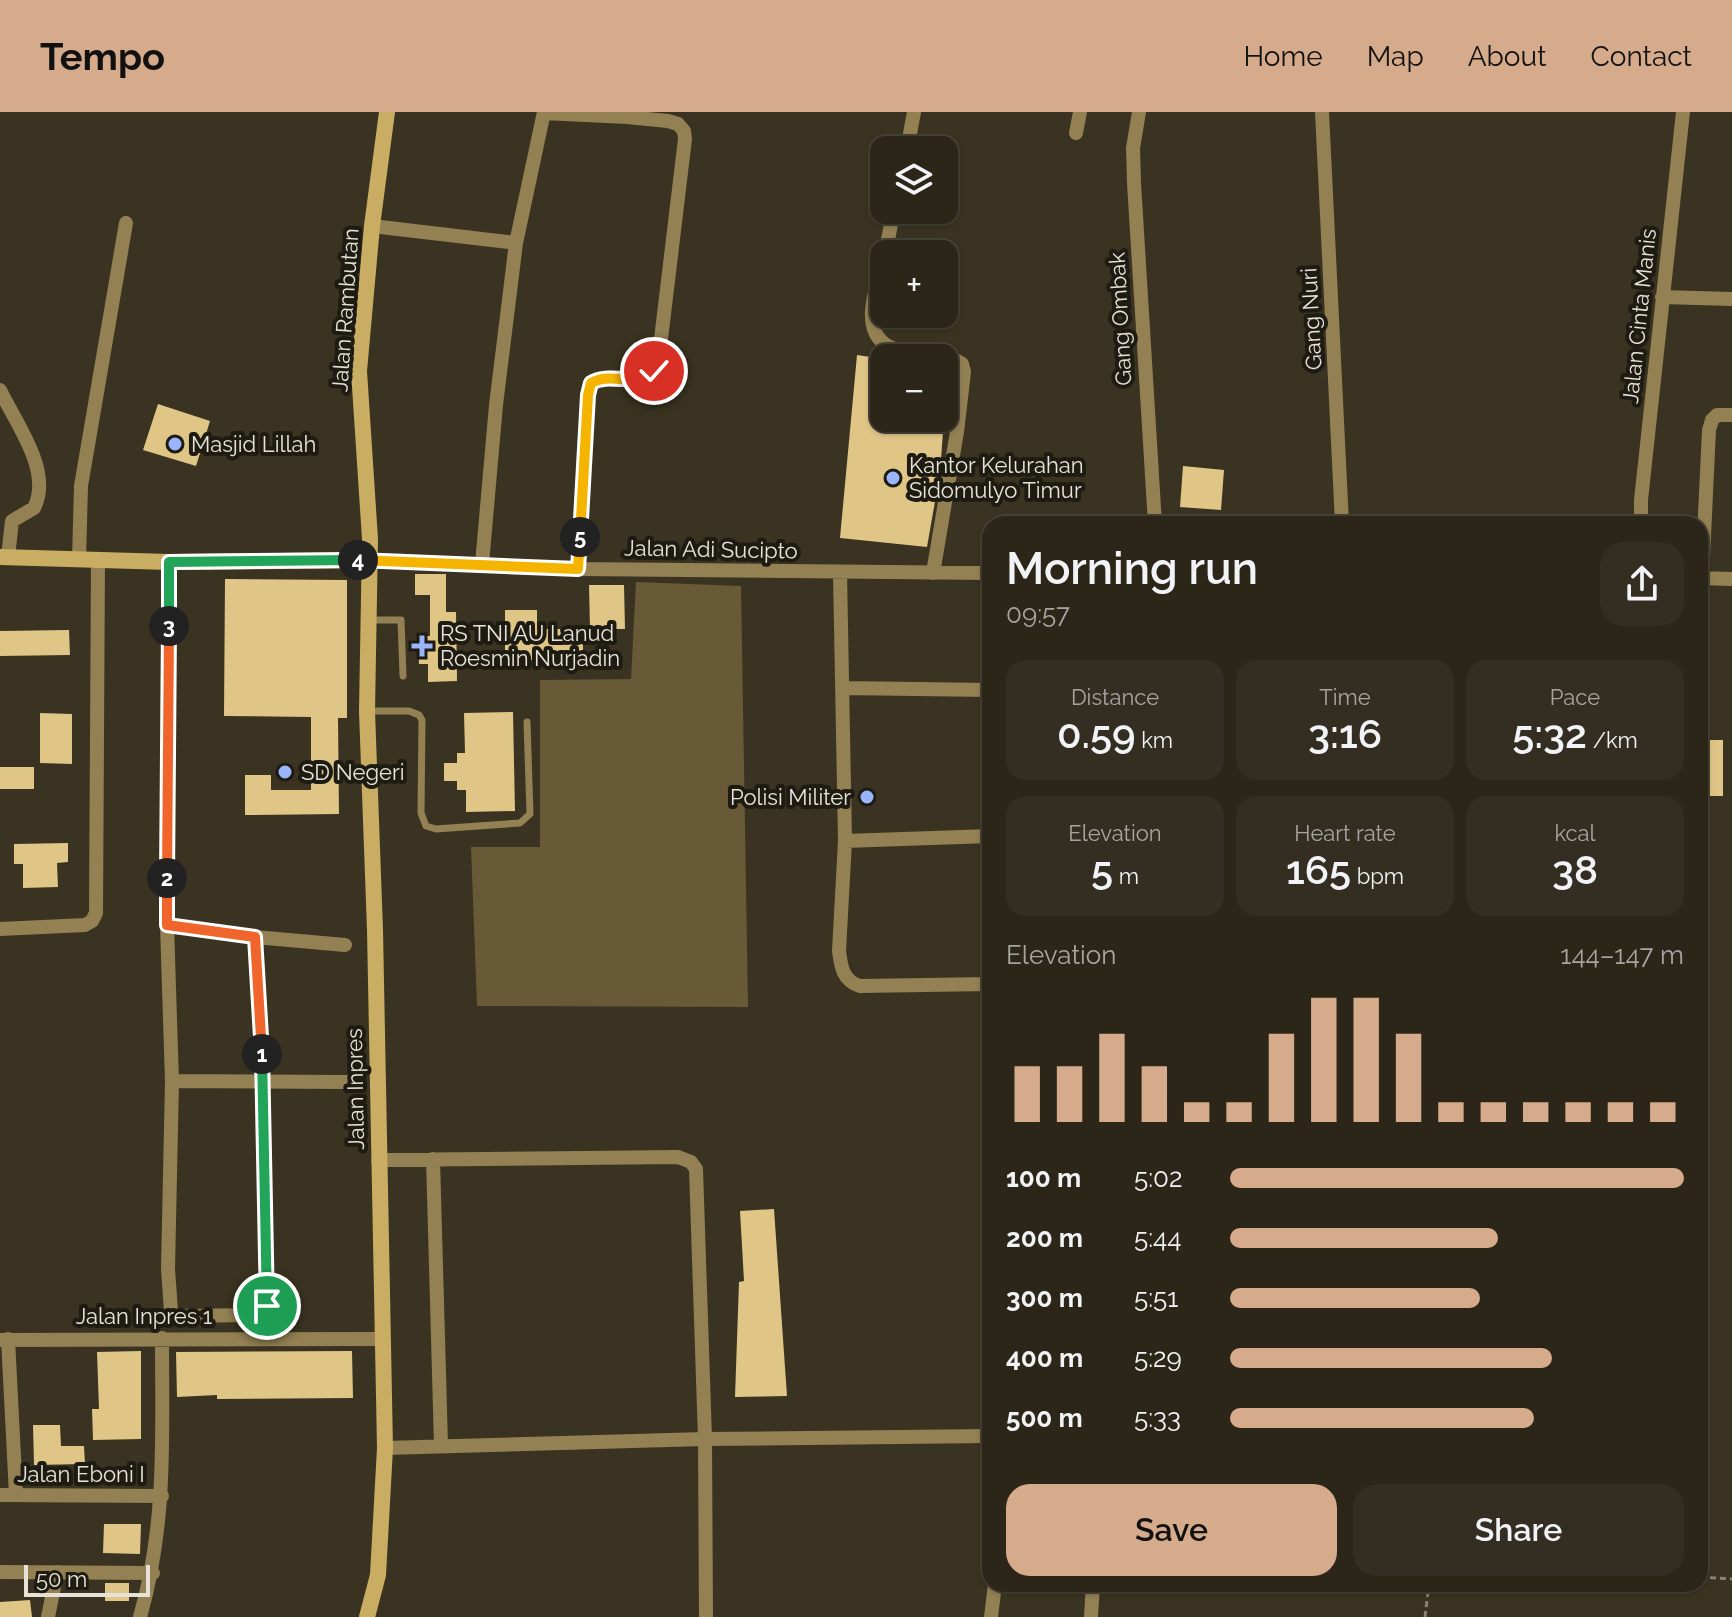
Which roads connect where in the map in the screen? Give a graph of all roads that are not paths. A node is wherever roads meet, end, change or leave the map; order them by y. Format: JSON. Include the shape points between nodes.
{"nodes":[{"id":1,"x":387,"y":112,"type":"edge"},
{"id":2,"x":914,"y":112,"type":"edge"},
{"id":3,"x":1080,"y":112,"type":"edge"},
{"id":4,"x":1139,"y":112,"type":"edge"},
{"id":5,"x":1322,"y":112,"type":"edge"},
{"id":6,"x":1683,"y":112,"type":"edge"},
{"id":7,"x":544,"y":113,"type":"edge"},
{"id":8,"x":1076,"y":133,"type":"dead end"},
{"id":9,"x":910,"y":136,"type":"edge"},
{"id":10,"x":126,"y":223,"type":"dead end"},
{"id":11,"x":372,"y":226,"type":"junction"},
{"id":12,"x":516,"y":243,"type":"junction"},
{"id":13,"x":1662,"y":297,"type":"junction"},
{"id":14,"x":1732,"y":299,"type":"edge"},
{"id":15,"x":873,"y":328,"type":"edge"},
{"id":16,"x":0,"y":390,"type":"edge"},
{"id":17,"x":1732,"y":415,"type":"edge"},
{"id":18,"x":1155,"y":516,"type":"edge"},
{"id":19,"x":1342,"y":516,"type":"edge"},
{"id":20,"x":1641,"y":516,"type":"edge"},
{"id":21,"x":1704,"y":516,"type":"edge"},
{"id":22,"x":4,"y":557,"type":"edge"},
{"id":23,"x":79,"y":560,"type":"junction"},
{"id":24,"x":98,"y":560,"type":"junction"},
{"id":25,"x":371,"y":560,"type":"junction"},
{"id":26,"x":169,"y":562,"type":"junction"},
{"id":27,"x":482,"y":564,"type":"junction"},
{"id":28,"x":578,"y":569,"type":"junction"},
{"id":29,"x":840,"y":572,"type":"junction"},
{"id":30,"x":933,"y":573,"type":"junction"},
{"id":31,"x":982,"y":573,"type":"edge"},
{"id":32,"x":1708,"y":578,"type":"edge"},
{"id":33,"x":1732,"y":579,"type":"edge"},
{"id":34,"x":370,"y":620,"type":"junction"},
{"id":35,"x":403,"y":676,"type":"dead end"},
{"id":36,"x":842,"y":688,"type":"junction"},
{"id":37,"x":982,"y":690,"type":"edge"},
{"id":38,"x":367,"y":711,"type":"junction"},
{"id":39,"x":527,"y":722,"type":"dead end"},
{"id":40,"x":982,"y":836,"type":"edge"},
{"id":41,"x":845,"y":841,"type":"junction"},
{"id":42,"x":167,"y":925,"type":"junction"},
{"id":43,"x":0,"y":929,"type":"edge"},
{"id":44,"x":255,"y":937,"type":"junction"},
{"id":45,"x":345,"y":945,"type":"dead end"},
{"id":46,"x":982,"y":984,"type":"edge"},
{"id":47,"x":172,"y":1081,"type":"junction"},
{"id":48,"x":263,"y":1081,"type":"junction"},
{"id":49,"x":347,"y":1082,"type":"dead end"},
{"id":50,"x":433,"y":1159,"type":"junction"},
{"id":51,"x":378,"y":1160,"type":"junction"},
{"id":52,"x":162,"y":1338,"type":"junction"},
{"id":53,"x":4,"y":1339,"type":"edge"},
{"id":54,"x":383,"y":1339,"type":"junction"},
{"id":55,"x":982,"y":1436,"type":"edge"},
{"id":56,"x":705,"y":1439,"type":"junction"},
{"id":57,"x":441,"y":1445,"type":"junction"},
{"id":58,"x":385,"y":1448,"type":"junction"},
{"id":59,"x":0,"y":1495,"type":"edge"},
{"id":60,"x":16,"y":1495,"type":"junction"},
{"id":61,"x":162,"y":1496,"type":"junction"},
{"id":62,"x":0,"y":1572,"type":"edge"},
{"id":63,"x":57,"y":1572,"type":"junction"},
{"id":64,"x":153,"y":1573,"type":"junction"},
{"id":65,"x":994,"y":1592,"type":"edge"},
{"id":66,"x":1093,"y":1592,"type":"edge"},
{"id":67,"x":48,"y":1617,"type":"edge"},
{"id":68,"x":140,"y":1617,"type":"edge"},
{"id":69,"x":367,"y":1617,"type":"edge"},
{"id":70,"x":706,"y":1617,"type":"edge"},
{"id":71,"x":991,"y":1617,"type":"edge"},
{"id":72,"x":1091,"y":1617,"type":"edge"}],
"edges":[{"from":1,"to":11,"type":"main road","name":"Jalan Rambutan"},
{"from":2,"to":9,"type":"street"},
{"from":3,"to":8,"type":"street"},
{"from":4,"to":18,"type":"street","name":"Gang Ombak","via":[[1134,183]]},
{"from":5,"to":19,"type":"street","name":"Gang Nuri"},
{"from":6,"to":13,"type":"street","name":"Jalan Cinta Manis"},
{"from":7,"to":12,"type":"street"},
{"from":7,"to":28,"type":"street","via":[[668,121],[678,124],[685,139],[658,364],[650,377],[595,380],[588,395]]},
{"from":10,"to":23,"type":"street","via":[[81,486]]},
{"from":11,"to":12,"type":"street"},
{"from":11,"to":25,"type":"main road","name":"Jalan Rambutan","via":[[359,371]]},
{"from":12,"to":27,"type":"street"},
{"from":13,"to":14,"type":"street"},
{"from":13,"to":20,"type":"street","name":"Jalan Cinta Manis"},
{"from":15,"to":30,"type":"street","via":[[890,347],[958,361],[964,372]]},
{"from":16,"to":22,"type":"street","via":[[32,448],[38,489],[34,508],[12,521]]},
{"from":17,"to":21,"type":"street","via":[[1717,415],[1709,430]]},
{"from":22,"to":23,"type":"main road","name":"Jalan Adi Sucipto"},
{"from":23,"to":24,"type":"main road","name":"Jalan Adi Sucipto"},
{"from":24,"to":26,"type":"main road","name":"Jalan Adi Sucipto"},
{"from":24,"to":43,"type":"street","via":[[96,913],[85,925]]},
{"from":25,"to":26,"type":"main road","name":"Jalan Adi Sucipto"},
{"from":25,"to":27,"type":"street","name":"Jalan Adi Sucipto"},
{"from":25,"to":34,"type":"main road","name":"Jalan Inpres"},
{"from":26,"to":42,"type":"street"},
{"from":27,"to":28,"type":"street","name":"Jalan Adi Sucipto"},
{"from":28,"to":29,"type":"street","name":"Jalan Adi Sucipto"},
{"from":29,"to":30,"type":"street","name":"Jalan Adi Sucipto"},
{"from":29,"to":36,"type":"street"},
{"from":30,"to":31,"type":"street","name":"Jalan Adi Sucipto"},
{"from":32,"to":33,"type":"street"},
{"from":34,"to":35,"type":"lane","via":[[401,620]]},
{"from":34,"to":38,"type":"main road","name":"Jalan Inpres"},
{"from":36,"to":37,"type":"street"},
{"from":36,"to":41,"type":"street"},
{"from":38,"to":39,"type":"lane","via":[[409,711],[422,720],[421,813],[426,826],[436,829],[526,820]]},
{"from":38,"to":51,"type":"main road","name":"Jalan Inpres"},
{"from":40,"to":41,"type":"street"},
{"from":41,"to":46,"type":"street","via":[[839,951],[841,969],[852,983]]},
{"from":42,"to":44,"type":"street"},
{"from":42,"to":47,"type":"street"},
{"from":44,"to":45,"type":"street"},
{"from":44,"to":48,"type":"street"},
{"from":47,"to":48,"type":"street"},
{"from":47,"to":48,"type":"street","via":[[168,1269],[171,1311],[178,1316],[261,1315],[267,1306]]},
{"from":48,"to":49,"type":"street"},
{"from":50,"to":51,"type":"street"},
{"from":50,"to":56,"type":"street","via":[[678,1157],[691,1162],[698,1185]]},
{"from":50,"to":57,"type":"street"},
{"from":51,"to":54,"type":"main road","name":"Jalan Inpres"},
{"from":52,"to":53,"type":"street","name":"Jalan Inpres 1"},
{"from":52,"to":54,"type":"street","name":"Jalan Inpres 1"},
{"from":52,"to":61,"type":"street"},
{"from":53,"to":60,"type":"street"},
{"from":54,"to":58,"type":"main road","name":"Jalan Inpres"},
{"from":55,"to":56,"type":"street"},
{"from":56,"to":57,"type":"street"},
{"from":56,"to":70,"type":"street"},
{"from":57,"to":58,"type":"street"},
{"from":58,"to":69,"type":"main road","name":"Jalan Inpres","via":[[378,1575]]},
{"from":59,"to":60,"type":"street","name":"Jalan Eboni I"},
{"from":60,"to":61,"type":"street","name":"Jalan Eboni I"},
{"from":61,"to":64,"type":"street"},
{"from":62,"to":63,"type":"street"},
{"from":63,"to":64,"type":"street"},
{"from":63,"to":67,"type":"street"},
{"from":64,"to":68,"type":"street"},
{"from":65,"to":71,"type":"street"},
{"from":66,"to":72,"type":"street"}]}
